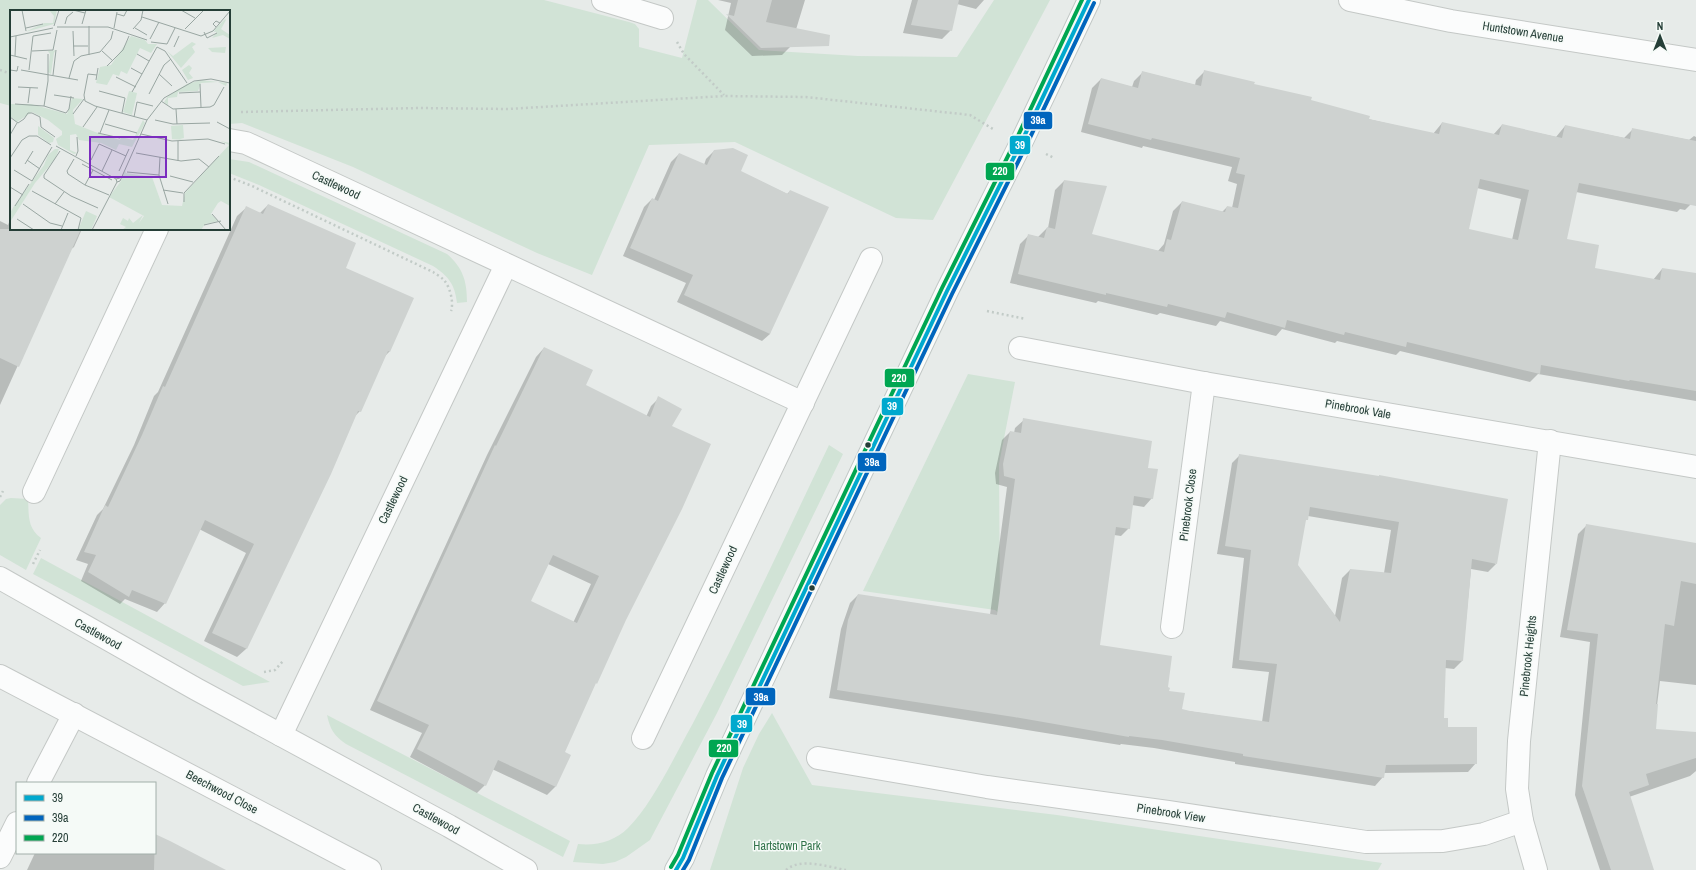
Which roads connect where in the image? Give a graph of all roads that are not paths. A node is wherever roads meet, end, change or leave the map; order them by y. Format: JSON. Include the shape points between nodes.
{"nodes":[{"id":1,"x":603,"y":0,"type":"edge"},
{"id":2,"x":1089,"y":0,"type":"edge"},
{"id":3,"x":1350,"y":0,"type":"edge"},
{"id":4,"x":662,"y":18,"type":"road end"},
{"id":5,"x":1696,"y":60,"type":"edge"},
{"id":6,"x":230,"y":140,"type":"edge"},
{"id":7,"x":157,"y":230,"type":"edge"},
{"id":8,"x":871,"y":259,"type":"dead end"},
{"id":9,"x":506,"y":265,"type":"junction"},
{"id":10,"x":1020,"y":348,"type":"dead end"},
{"id":11,"x":1204,"y":383,"type":"junction"},
{"id":12,"x":803,"y":403,"type":"junction"},
{"id":13,"x":1550,"y":441,"type":"junction"},
{"id":14,"x":1696,"y":467,"type":"edge"},
{"id":15,"x":34,"y":492,"type":"dead end"},
{"id":16,"x":0,"y":578,"type":"edge"},
{"id":17,"x":1172,"y":627,"type":"dead end"},
{"id":18,"x":0,"y":676,"type":"edge"},
{"id":19,"x":74,"y":714,"type":"junction"},
{"id":20,"x":281,"y":735,"type":"junction"},
{"id":21,"x":643,"y":738,"type":"dead end"},
{"id":22,"x":818,"y":758,"type":"dead end"},
{"id":23,"x":39,"y":782,"type":"edge"},
{"id":24,"x":1522,"y":821,"type":"junction"},
{"id":25,"x":16,"y":825,"type":"edge"},
{"id":26,"x":0,"y":857,"type":"edge"},
{"id":27,"x":370,"y":870,"type":"edge"},
{"id":28,"x":526,"y":870,"type":"edge"},
{"id":29,"x":676,"y":870,"type":"edge"},
{"id":30,"x":1536,"y":870,"type":"edge"}],
"edges":[{"from":1,"to":4,"type":"street"},
{"from":2,"to":29,"type":"street","via":[[810,579],[717,776]]},
{"from":3,"to":5,"type":"street","name":"Huntstown Avenue","via":[[1451,21]]},
{"from":6,"to":9,"type":"street","name":"Castlewood","via":[[246,143]]},
{"from":7,"to":15,"type":"street"},
{"from":8,"to":12,"type":"street","name":"Castlewood"},
{"from":9,"to":12,"type":"street","name":"Castlewood"},
{"from":9,"to":20,"type":"street","name":"Castlewood"},
{"from":10,"to":11,"type":"street","name":"Pinebrook Vale"},
{"from":11,"to":13,"type":"street","name":"Pinebrook Vale"},
{"from":11,"to":17,"type":"street","name":"Pinebrook Close"},
{"from":12,"to":21,"type":"street","name":"Castlewood"},
{"from":13,"to":14,"type":"street","name":"Pinebrook Vale"},
{"from":13,"to":24,"type":"street","name":"Pinebrook Heights","via":[[1519,741],[1517,789]]},
{"from":16,"to":20,"type":"street","name":"Castlewood"},
{"from":18,"to":19,"type":"street","name":"Beechwood Close"},
{"from":19,"to":23,"type":"street"},
{"from":19,"to":27,"type":"street","name":"Beechwood Close"},
{"from":20,"to":28,"type":"street","name":"Castlewood"},
{"from":22,"to":24,"type":"street","name":"Pinebrook View","via":[[987,787],[1366,842],[1443,840],[1484,834]]},
{"from":24,"to":30,"type":"street","name":"Pinebrook Heights"},
{"from":25,"to":26,"type":"street"}]}
